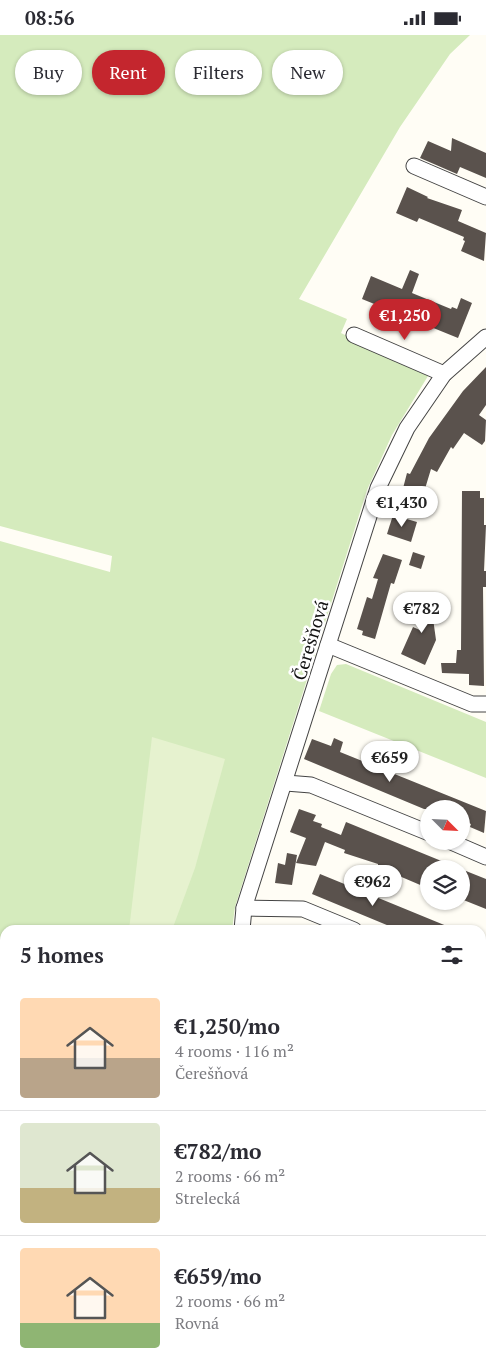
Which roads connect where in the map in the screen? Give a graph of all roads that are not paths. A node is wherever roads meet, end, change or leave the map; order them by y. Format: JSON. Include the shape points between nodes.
{"nodes":[{"id":1,"x":414,"y":166,"type":"dead end"},
{"id":2,"x":486,"y":197,"type":"edge"},
{"id":3,"x":354,"y":335,"type":"dead end"},
{"id":4,"x":486,"y":337,"type":"edge"},
{"id":5,"x":444,"y":374,"type":"junction"},
{"id":6,"x":328,"y":645,"type":"junction"},
{"id":7,"x":486,"y":704,"type":"edge"},
{"id":8,"x":286,"y":783,"type":"junction"},
{"id":9,"x":420,"y":829,"type":"edge"},
{"id":10,"x":469,"y":850,"type":"edge"},
{"id":11,"x":486,"y":857,"type":"edge"},
{"id":12,"x":244,"y":908,"type":"junction"},
{"id":13,"x":242,"y":925,"type":"edge"},
{"id":14,"x":342,"y":925,"type":"edge"}],
"edges":[{"from":1,"to":2,"type":"street"},
{"from":3,"to":5,"type":"street"},
{"from":4,"to":5,"type":"street","name":"Čerešňová"},
{"from":5,"to":6,"type":"street","name":"Čerešňová","via":[[406,428],[378,488]]},
{"from":6,"to":7,"type":"street","via":[[472,704]]},
{"from":6,"to":8,"type":"street","name":"Čerešňová"},
{"from":8,"to":9,"type":"street","via":[[311,785]]},
{"from":8,"to":12,"type":"street","name":"Čerešňová"},
{"from":10,"to":11,"type":"street"},
{"from":12,"to":13,"type":"street","name":"Čerešňová"},
{"from":12,"to":14,"type":"street","via":[[303,909]]}]}
